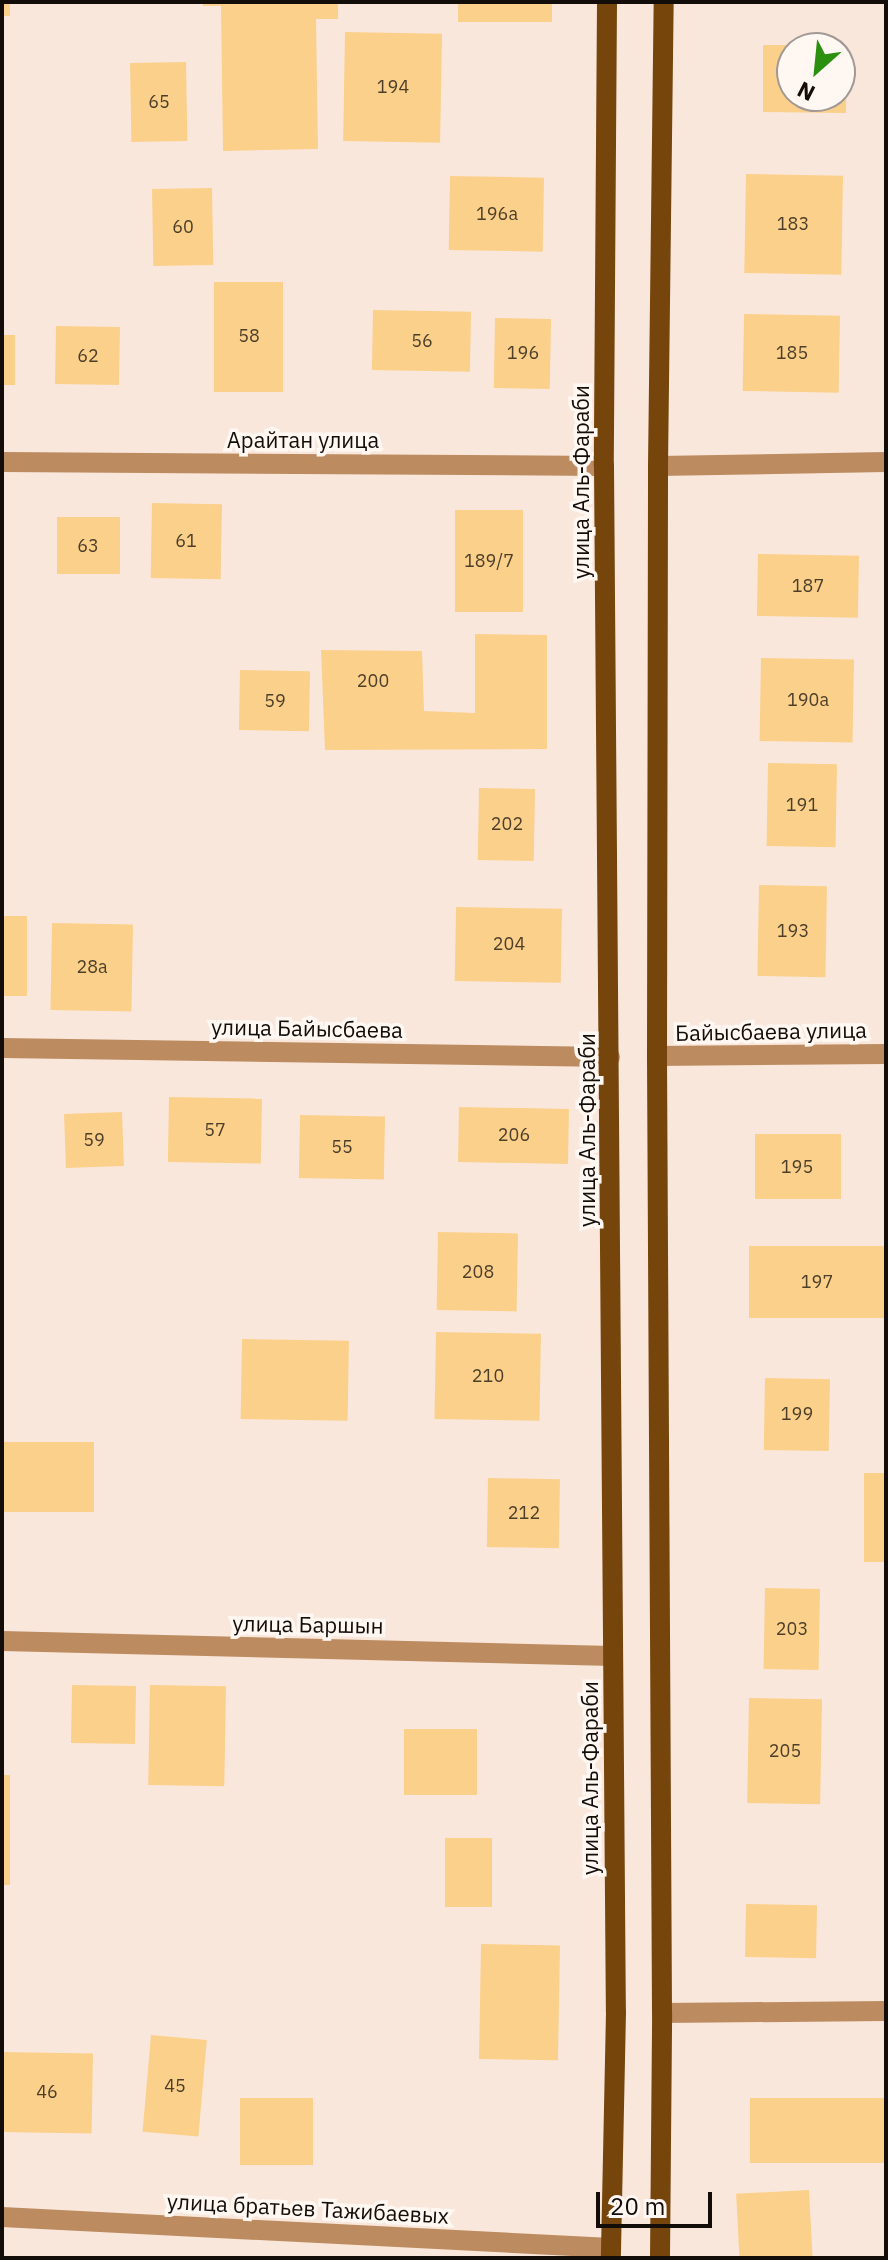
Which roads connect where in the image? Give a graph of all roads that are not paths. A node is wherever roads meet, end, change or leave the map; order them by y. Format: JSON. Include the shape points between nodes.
{"nodes":[{"id":1,"x":607,"y":2,"type":"edge"},
{"id":2,"x":664,"y":2,"type":"edge"},
{"id":3,"x":2,"y":462,"type":"edge"},
{"id":4,"x":886,"y":462,"type":"edge"},
{"id":5,"x":604,"y":466,"type":"junction"},
{"id":6,"x":658,"y":466,"type":"junction"},
{"id":7,"x":2,"y":1048,"type":"edge"},
{"id":8,"x":886,"y":1054,"type":"edge"},
{"id":9,"x":657,"y":1056,"type":"junction"},
{"id":10,"x":610,"y":1057,"type":"junction"},
{"id":11,"x":2,"y":1641,"type":"edge"},
{"id":12,"x":613,"y":1656,"type":"junction"},
{"id":13,"x":886,"y":2011,"type":"edge"},
{"id":14,"x":662,"y":2013,"type":"junction"},
{"id":15,"x":2,"y":2217,"type":"edge"},
{"id":16,"x":611,"y":2253,"type":"edge"},
{"id":17,"x":660,"y":2258,"type":"edge"}],
"edges":[{"from":1,"to":5,"type":"main road","name":"улица Аль-Фараби"},
{"from":2,"to":6,"type":"main road"},
{"from":3,"to":5,"type":"street","name":"Арайтан улица"},
{"from":4,"to":6,"type":"street"},
{"from":5,"to":10,"type":"main road","name":"улица Аль-Фараби"},
{"from":6,"to":9,"type":"main road"},
{"from":7,"to":10,"type":"street","name":"улица Байысбаева"},
{"from":8,"to":9,"type":"street","name":"Байысбаева улица"},
{"from":9,"to":14,"type":"main road"},
{"from":10,"to":12,"type":"main road","name":"улица Аль-Фараби"},
{"from":11,"to":12,"type":"street","name":"улица Баршын"},
{"from":12,"to":16,"type":"main road","name":"улица Аль-Фараби","via":[[616,2012]]},
{"from":13,"to":14,"type":"street"},
{"from":14,"to":17,"type":"main road"},
{"from":15,"to":16,"type":"street","name":"улица братьев Тажибаевых"}]}
